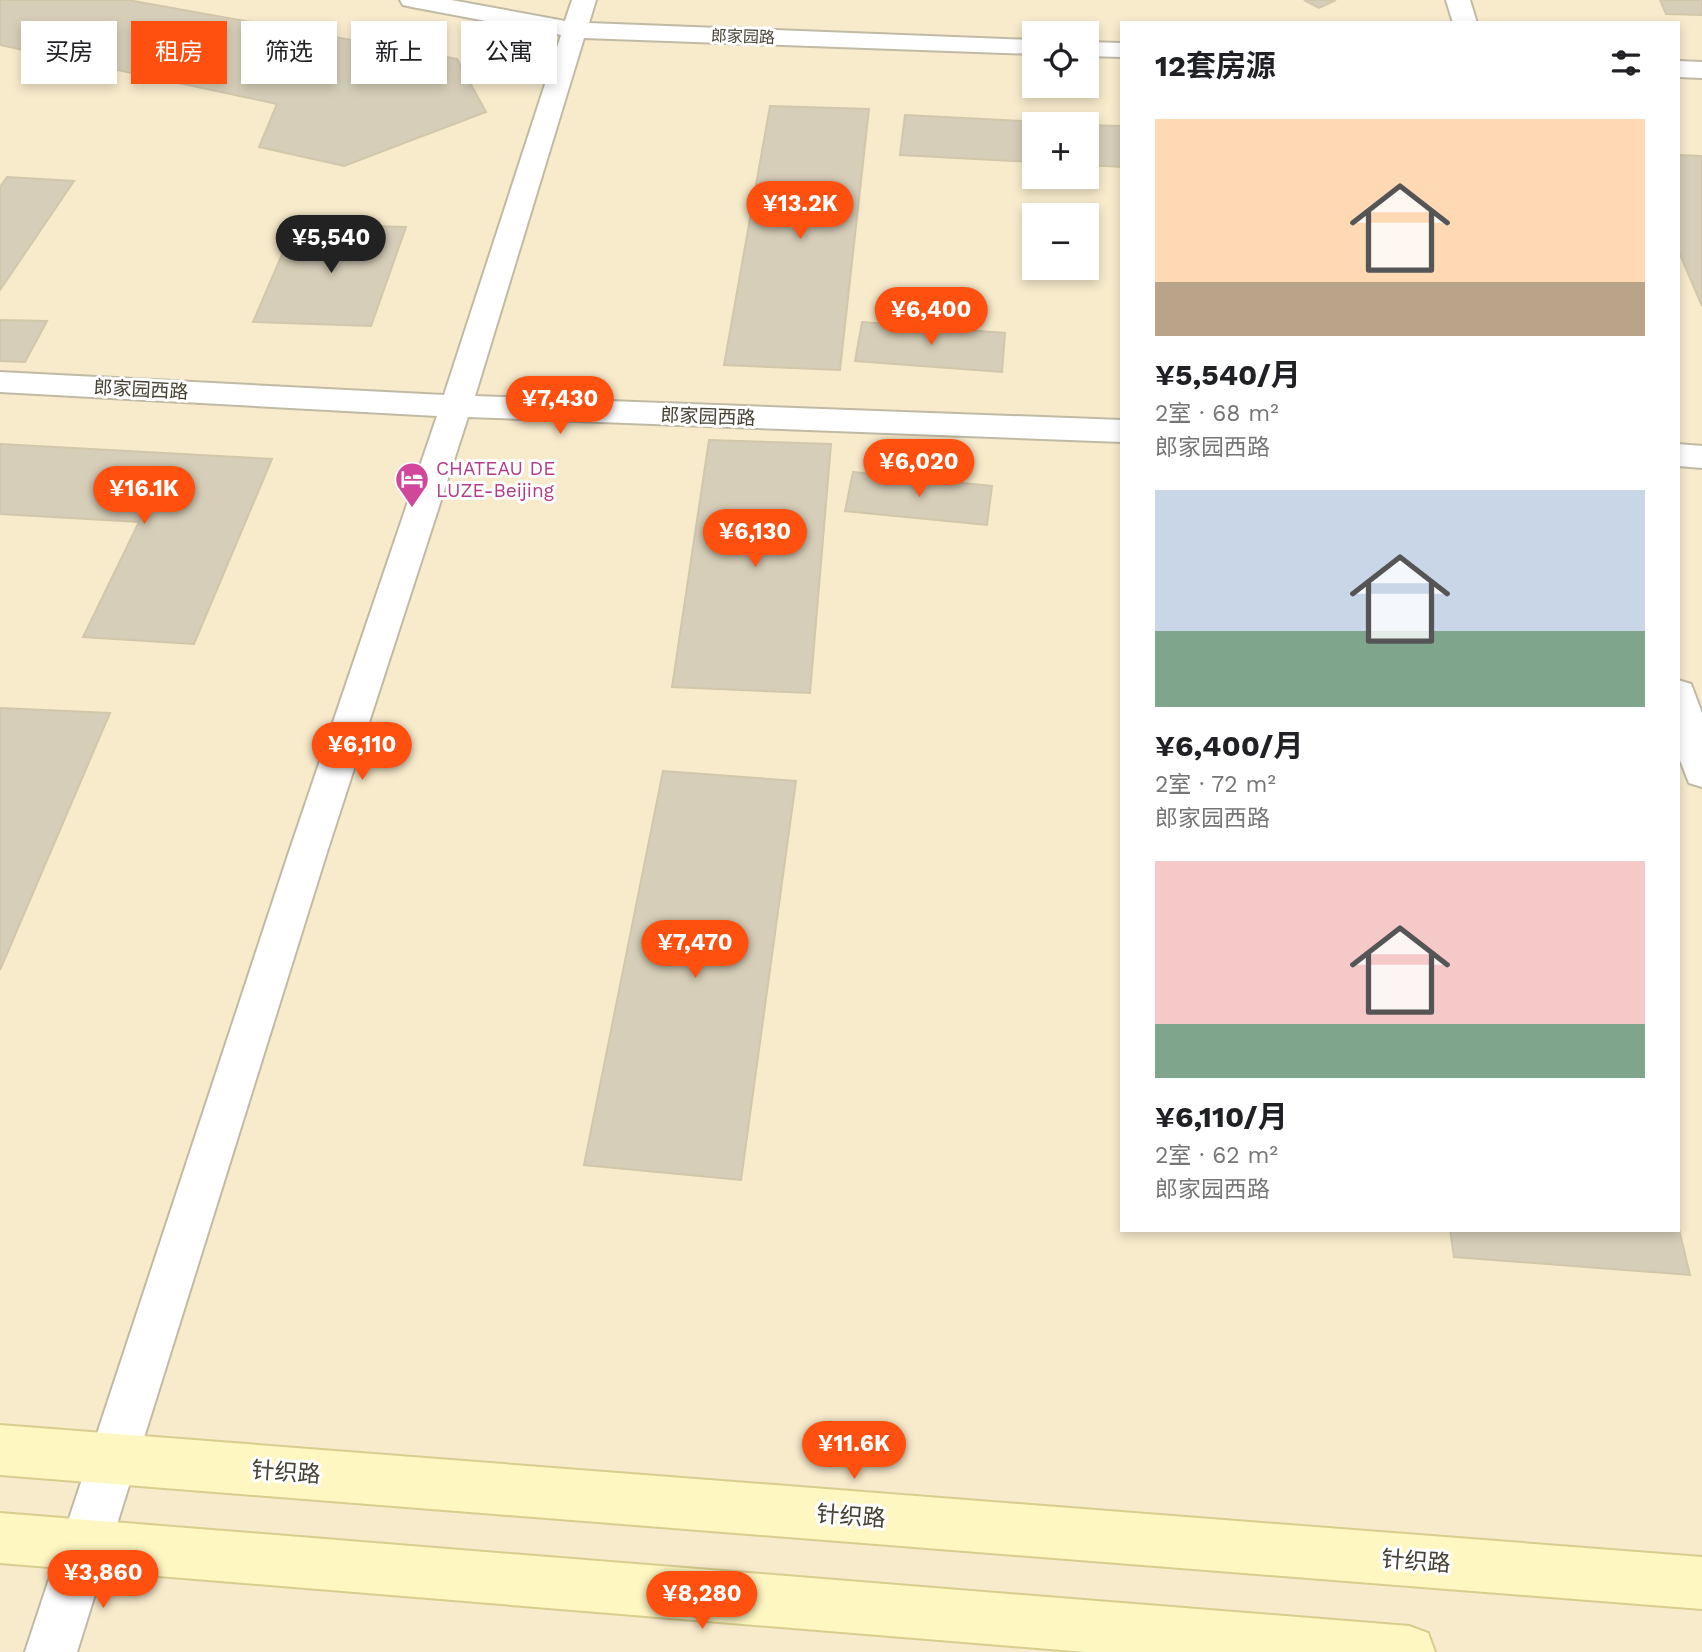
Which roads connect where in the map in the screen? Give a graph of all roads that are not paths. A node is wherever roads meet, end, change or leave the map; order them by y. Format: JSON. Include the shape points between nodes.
{"nodes":[{"id":1,"x":412,"y":0,"type":"edge"},
{"id":2,"x":1458,"y":0,"type":"edge"},
{"id":3,"x":579,"y":15,"type":"edge"},
{"id":4,"x":1464,"y":21,"type":"edge"},
{"id":5,"x":1022,"y":46,"type":"edge"},
{"id":6,"x":1099,"y":49,"type":"edge"},
{"id":7,"x":1120,"y":50,"type":"edge"},
{"id":8,"x":1680,"y":69,"type":"edge"},
{"id":9,"x":1702,"y":70,"type":"edge"},
{"id":10,"x":0,"y":382,"type":"edge"},
{"id":11,"x":456,"y":406,"type":"junction"},
{"id":12,"x":1120,"y":431,"type":"edge"},
{"id":13,"x":1680,"y":455,"type":"edge"},
{"id":14,"x":1702,"y":457,"type":"edge"},
{"id":15,"x":1680,"y":700,"type":"edge"},
{"id":16,"x":1702,"y":772,"type":"edge"},
{"id":17,"x":0,"y":1450,"type":"edge"},
{"id":18,"x":115,"y":1458,"type":"junction"},
{"id":19,"x":0,"y":1538,"type":"edge"},
{"id":20,"x":86,"y":1545,"type":"junction"},
{"id":21,"x":1702,"y":1583,"type":"edge"},
{"id":22,"x":51,"y":1652,"type":"edge"},
{"id":23,"x":1409,"y":1652,"type":"edge"}],
"edges":[{"from":1,"to":3,"type":"street","name":"郎家园路"},
{"from":2,"to":4,"type":"street"},
{"from":3,"to":5,"type":"street","name":"郎家园路"},
{"from":3,"to":11,"type":"street"},
{"from":6,"to":7,"type":"street"},
{"from":8,"to":9,"type":"street"},
{"from":10,"to":11,"type":"street","name":"郎家园西路"},
{"from":11,"to":12,"type":"street","name":"郎家园西路"},
{"from":11,"to":18,"type":"street"},
{"from":13,"to":14,"type":"street"},
{"from":15,"to":16,"type":"street"},
{"from":17,"to":18,"type":"main road","name":"针织路"},
{"from":18,"to":20,"type":"street"},
{"from":18,"to":21,"type":"main road","name":"针织路"},
{"from":19,"to":20,"type":"main road"},
{"from":20,"to":22,"type":"street"},
{"from":20,"to":23,"type":"main road"}]}
